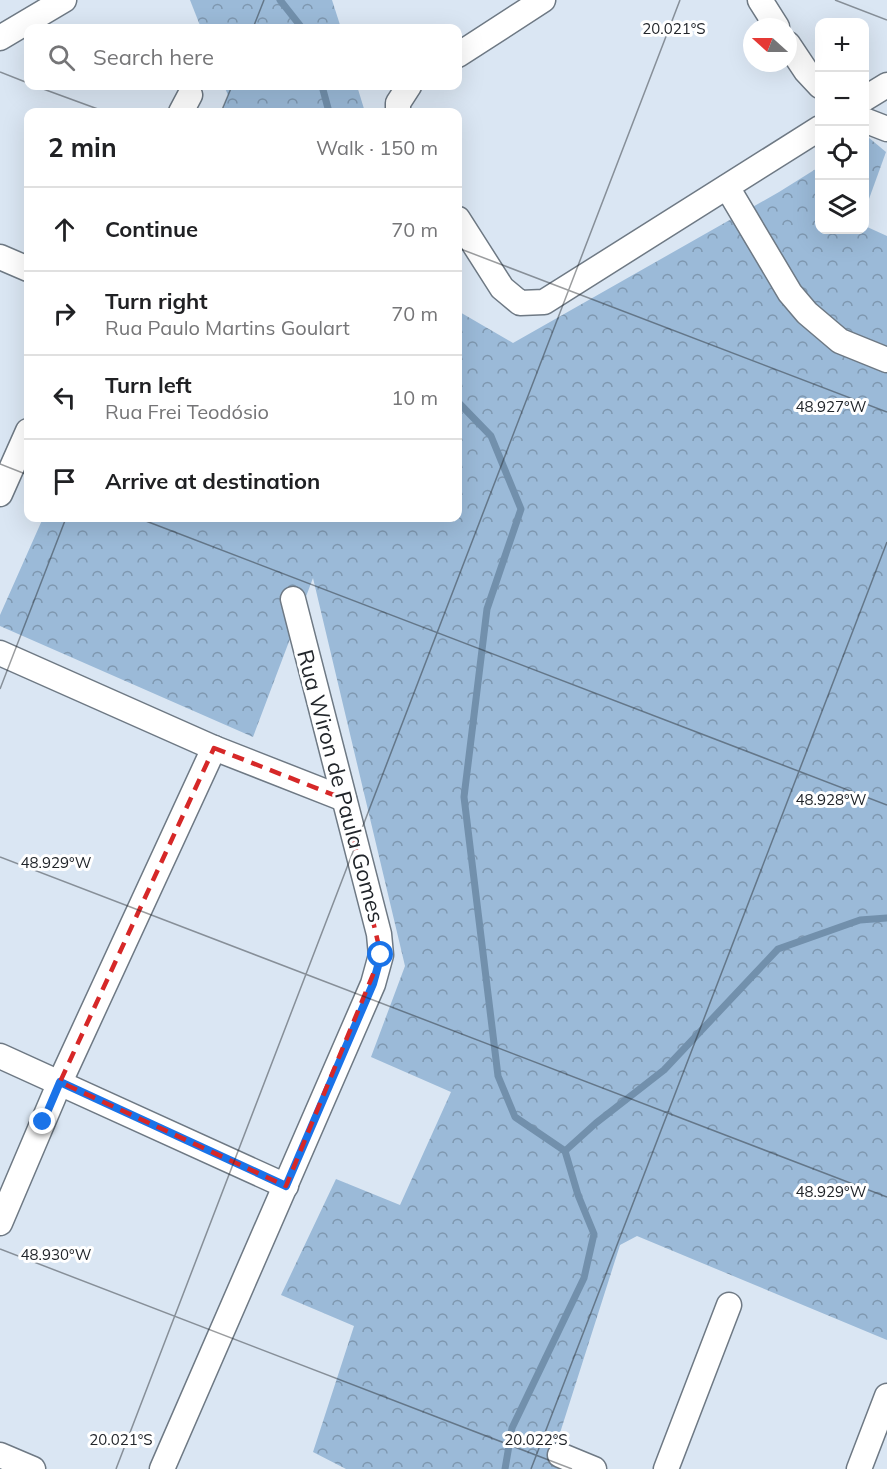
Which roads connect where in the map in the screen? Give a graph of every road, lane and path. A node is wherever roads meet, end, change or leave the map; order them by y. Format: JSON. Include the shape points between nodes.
{"nodes":[{"id":1,"x":64,"y":0,"type":"edge"},
{"id":2,"x":543,"y":0,"type":"edge"},
{"id":3,"x":760,"y":0,"type":"edge"},
{"id":4,"x":771,"y":18,"type":"edge"},
{"id":5,"x":0,"y":38,"type":"edge"},
{"id":6,"x":462,"y":52,"type":"edge"},
{"id":7,"x":797,"y":58,"type":"edge"},
{"id":8,"x":815,"y":81,"type":"edge"},
{"id":9,"x":887,"y":85,"type":"edge"},
{"id":10,"x":869,"y":96,"type":"edge"},
{"id":11,"x":869,"y":122,"type":"edge"},
{"id":12,"x":887,"y":129,"type":"edge"},
{"id":13,"x":815,"y":131,"type":"edge"},
{"id":14,"x":727,"y":187,"type":"junction"},
{"id":15,"x":462,"y":225,"type":"edge"},
{"id":16,"x":0,"y":257,"type":"edge"},
{"id":17,"x":24,"y":267,"type":"edge"},
{"id":18,"x":887,"y":360,"type":"edge"},
{"id":19,"x":24,"y":440,"type":"edge"},
{"id":20,"x":0,"y":494,"type":"edge"},
{"id":21,"x":293,"y":599,"type":"dead end"},
{"id":22,"x":0,"y":653,"type":"edge"},
{"id":23,"x":214,"y":748,"type":"junction"},
{"id":24,"x":344,"y":799,"type":"junction"},
{"id":25,"x":0,"y":1056,"type":"edge"},
{"id":26,"x":60,"y":1082,"type":"junction"},
{"id":27,"x":286,"y":1186,"type":"junction"},
{"id":28,"x":0,"y":1223,"type":"edge"},
{"id":29,"x":729,"y":1305,"type":"dead end"},
{"id":30,"x":887,"y":1395,"type":"edge"},
{"id":31,"x":0,"y":1455,"type":"edge"},
{"id":32,"x":560,"y":1455,"type":"dead end"},
{"id":33,"x":33,"y":1469,"type":"edge"},
{"id":34,"x":162,"y":1469,"type":"edge"},
{"id":35,"x":594,"y":1469,"type":"edge"},
{"id":36,"x":666,"y":1469,"type":"edge"},
{"id":37,"x":859,"y":1469,"type":"edge"}],
"edges":[{"from":1,"to":5,"type":"street"},
{"from":2,"to":6,"type":"street"},
{"from":3,"to":4,"type":"street"},
{"from":7,"to":8,"type":"street"},
{"from":9,"to":10,"type":"street"},
{"from":11,"to":12,"type":"street"},
{"from":13,"to":14,"type":"street"},
{"from":14,"to":15,"type":"street","via":[[544,302],[520,303],[502,288]]},
{"from":14,"to":18,"type":"street","via":[[790,293],[807,313],[840,341]]},
{"from":16,"to":17,"type":"street"},
{"from":19,"to":20,"type":"street"},
{"from":21,"to":24,"type":"street","name":"Rua Wiron de Paula Gomes"},
{"from":22,"to":23,"type":"street"},
{"from":23,"to":24,"type":"street"},
{"from":23,"to":26,"type":"street"},
{"from":24,"to":27,"type":"street","name":"Rua Wiron de Paula Gomes","via":[[381,955],[373,984]]},
{"from":25,"to":26,"type":"street"},
{"from":26,"to":27,"type":"street"},
{"from":26,"to":28,"type":"street"},
{"from":27,"to":34,"type":"street","name":"Rua Wiron de Paula Gomes"},
{"from":29,"to":36,"type":"street"},
{"from":30,"to":37,"type":"street"},
{"from":31,"to":33,"type":"street"},
{"from":32,"to":35,"type":"street"}]}
